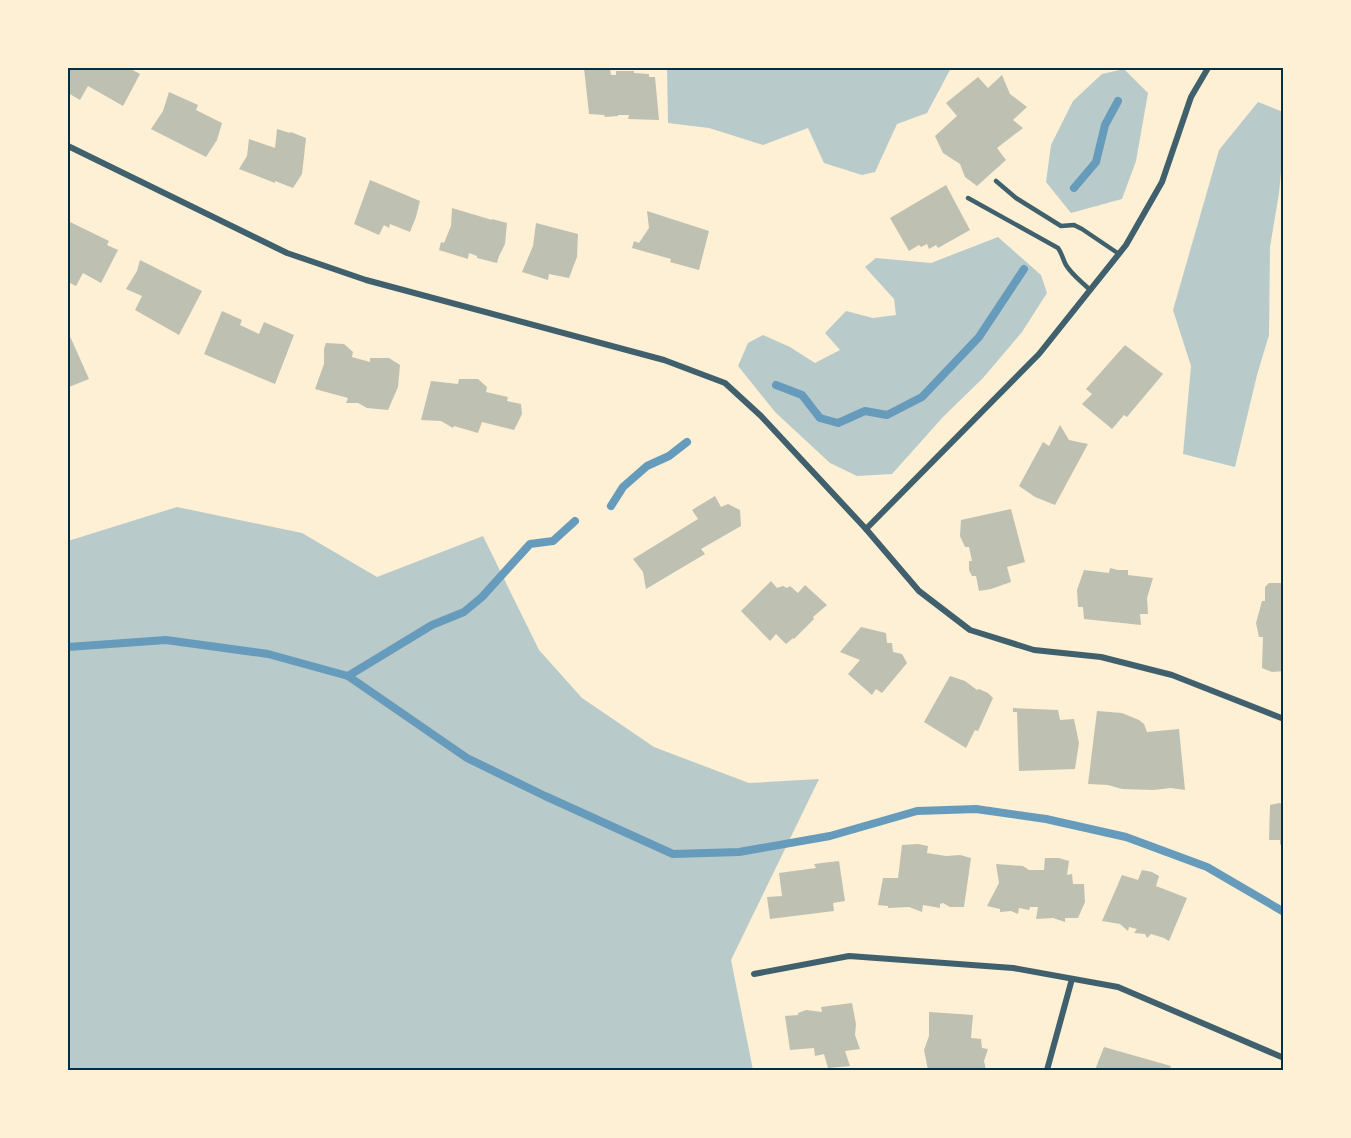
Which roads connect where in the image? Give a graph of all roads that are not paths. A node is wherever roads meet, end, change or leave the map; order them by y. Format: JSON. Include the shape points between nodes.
{"nodes":[{"id":1,"x":1208,"y":68,"type":"edge"},
{"id":2,"x":68,"y":146,"type":"edge"},
{"id":3,"x":996,"y":181,"type":"dead end"},
{"id":4,"x":968,"y":198,"type":"dead end"},
{"id":5,"x":1119,"y":254,"type":"junction"},
{"id":6,"x":1090,"y":290,"type":"junction"},
{"id":7,"x":866,"y":529,"type":"junction"},
{"id":8,"x":1284,"y":719,"type":"edge"},
{"id":9,"x":754,"y":974,"type":"dead end"},
{"id":10,"x":1072,"y":979,"type":"junction"},
{"id":11,"x":1284,"y":1058,"type":"edge"},
{"id":12,"x":1047,"y":1071,"type":"edge"}],
"edges":[{"from":1,"to":5,"type":"street","via":[[1191,97],[1162,182]]},
{"from":2,"to":7,"type":"street","via":[[287,254],[366,280],[664,360],[725,383]]},
{"from":3,"to":5,"type":"lane","via":[[1061,226],[1074,225]]},
{"from":4,"to":6,"type":"lane","via":[[1058,248],[1064,263]]},
{"from":5,"to":6,"type":"street"},
{"from":6,"to":7,"type":"street","via":[[1039,354]]},
{"from":7,"to":8,"type":"street","via":[[919,591],[970,630],[1034,650],[1101,657],[1172,675]]},
{"from":9,"to":10,"type":"street","via":[[849,956],[1013,968]]},
{"from":10,"to":11,"type":"street","via":[[1118,987]]},
{"from":10,"to":12,"type":"street"}]}
